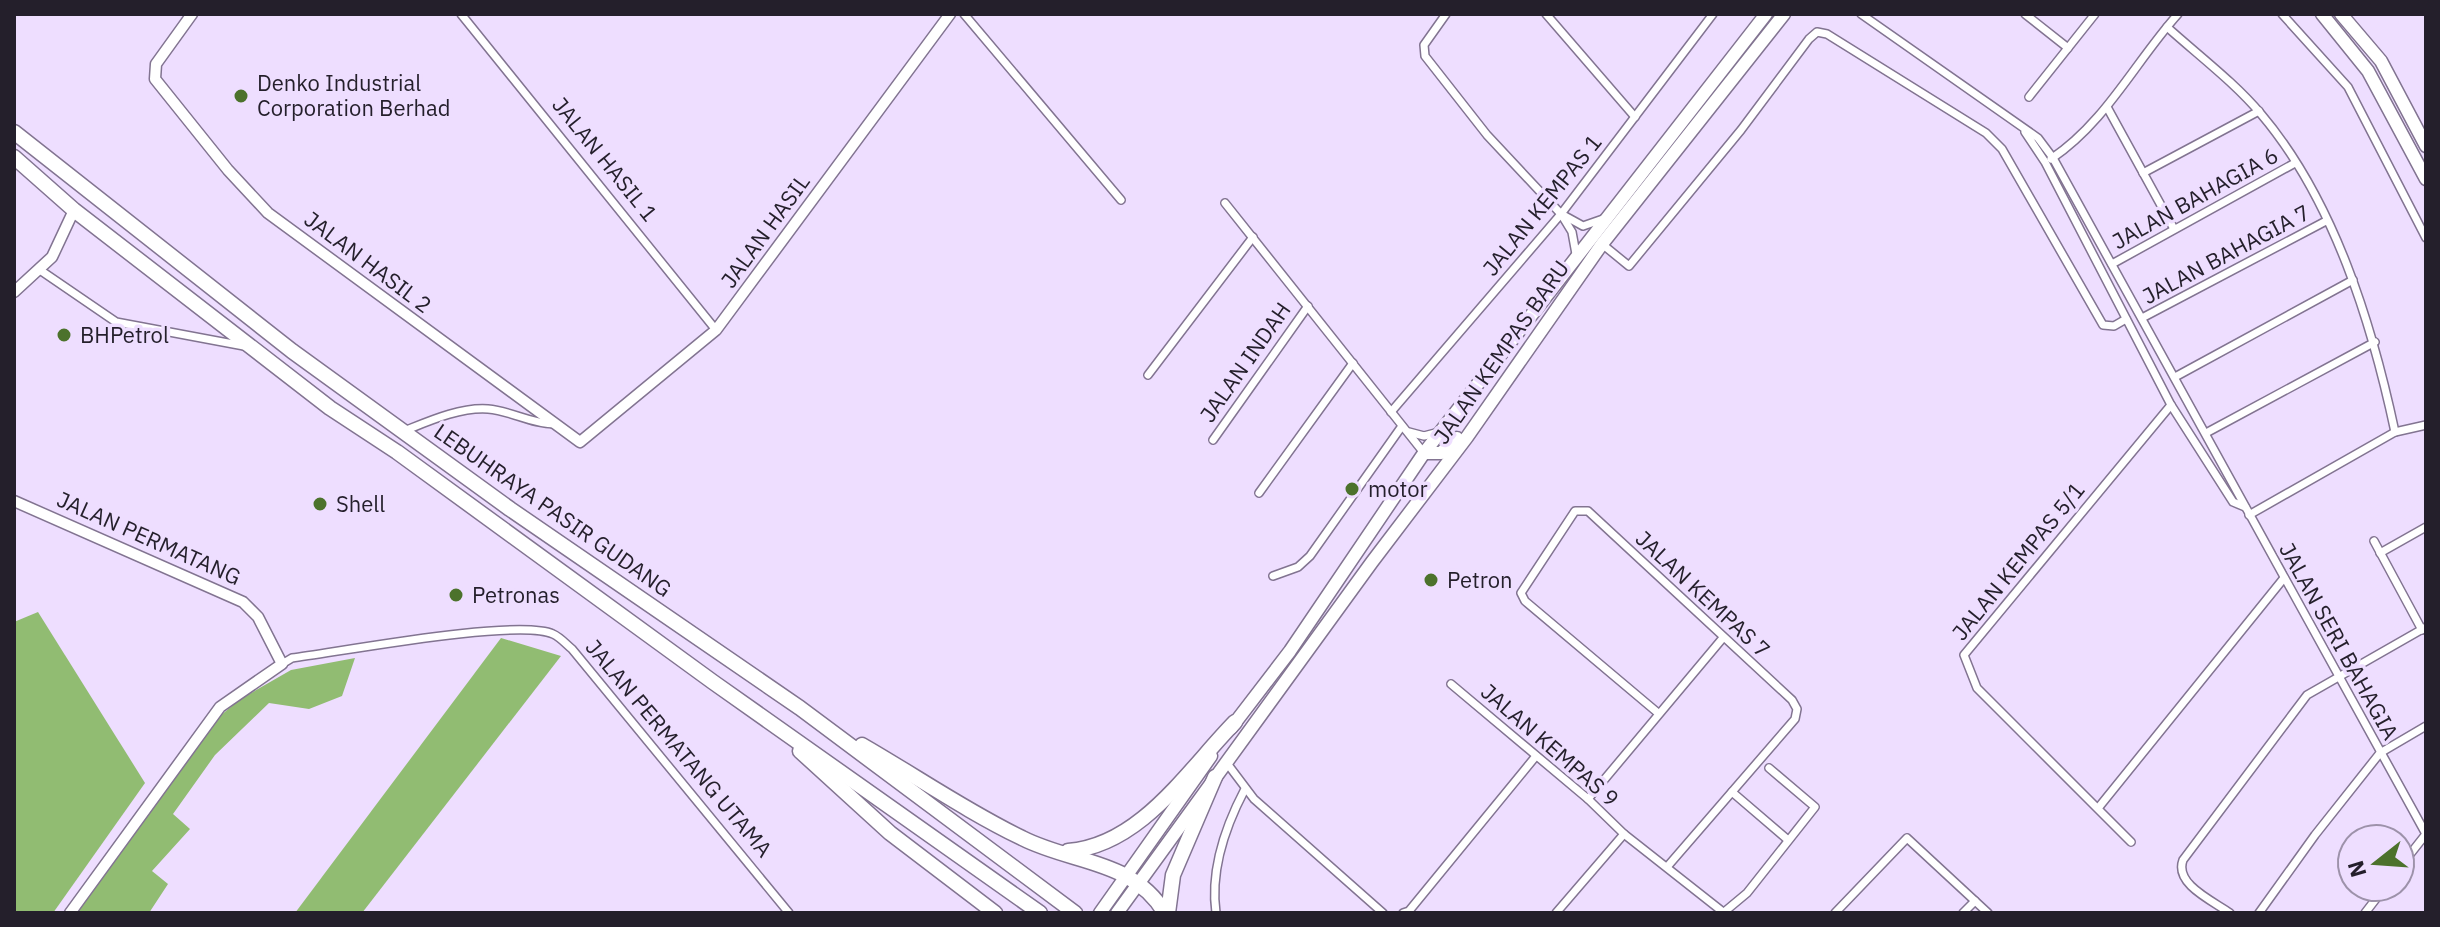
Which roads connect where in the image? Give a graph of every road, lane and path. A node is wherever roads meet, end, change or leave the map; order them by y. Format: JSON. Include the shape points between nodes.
{"nodes":[{"id":1,"x":192,"y":14,"type":"edge"},
{"id":2,"x":461,"y":14,"type":"edge"},
{"id":3,"x":950,"y":14,"type":"edge"},
{"id":4,"x":964,"y":14,"type":"edge"},
{"id":5,"x":1446,"y":14,"type":"edge"},
{"id":6,"x":1546,"y":14,"type":"edge"},
{"id":7,"x":1713,"y":14,"type":"edge"},
{"id":8,"x":1766,"y":14,"type":"edge"},
{"id":9,"x":1784,"y":14,"type":"edge"},
{"id":10,"x":1861,"y":14,"type":"edge"},
{"id":11,"x":2025,"y":14,"type":"edge"},
{"id":12,"x":2095,"y":14,"type":"edge"},
{"id":13,"x":2178,"y":14,"type":"edge"},
{"id":14,"x":2282,"y":14,"type":"edge"},
{"id":15,"x":2322,"y":14,"type":"edge"},
{"id":16,"x":2341,"y":14,"type":"edge"},
{"id":17,"x":2167,"y":27,"type":"junction"},
{"id":18,"x":2068,"y":48,"type":"junction"},
{"id":19,"x":2029,"y":97,"type":"dead end"},
{"id":20,"x":2107,"y":107,"type":"junction"},
{"id":21,"x":2259,"y":111,"type":"junction"},
{"id":22,"x":1635,"y":117,"type":"junction"},
{"id":23,"x":2022,"y":127,"type":"junction"},
{"id":24,"x":14,"y":132,"type":"edge"},
{"id":25,"x":2426,"y":146,"type":"edge"},
{"id":26,"x":14,"y":157,"type":"edge"},
{"id":27,"x":2053,"y":158,"type":"junction"},
{"id":28,"x":2045,"y":162,"type":"junction"},
{"id":29,"x":2295,"y":163,"type":"junction"},
{"id":30,"x":2143,"y":173,"type":"junction"},
{"id":31,"x":2426,"y":179,"type":"edge"},
{"id":32,"x":1121,"y":200,"type":"dead end"},
{"id":33,"x":1225,"y":203,"type":"dead end"},
{"id":34,"x":74,"y":210,"type":"junction"},
{"id":35,"x":1561,"y":214,"type":"junction"},
{"id":36,"x":1607,"y":217,"type":"junction"},
{"id":37,"x":2326,"y":221,"type":"junction"},
{"id":38,"x":2174,"y":229,"type":"junction"},
{"id":39,"x":1253,"y":237,"type":"junction"},
{"id":40,"x":2426,"y":238,"type":"edge"},
{"id":41,"x":1602,"y":244,"type":"junction"},
{"id":42,"x":1576,"y":256,"type":"junction"},
{"id":43,"x":2112,"y":264,"type":"junction"},
{"id":44,"x":40,"y":270,"type":"junction"},
{"id":45,"x":2353,"y":280,"type":"junction"},
{"id":46,"x":14,"y":292,"type":"edge"},
{"id":47,"x":1308,"y":306,"type":"junction"},
{"id":48,"x":2142,"y":318,"type":"junction"},
{"id":49,"x":2126,"y":319,"type":"junction"},
{"id":50,"x":716,"y":330,"type":"junction"},
{"id":51,"x":2375,"y":342,"type":"junction"},
{"id":52,"x":250,"y":347,"type":"junction"},
{"id":53,"x":1353,"y":363,"type":"junction"},
{"id":54,"x":1148,"y":375,"type":"dead end"},
{"id":55,"x":2175,"y":377,"type":"junction"},
{"id":56,"x":1494,"y":398,"type":"junction"},
{"id":57,"x":2171,"y":405,"type":"junction"},
{"id":58,"x":1391,"y":412,"type":"junction"},
{"id":59,"x":555,"y":424,"type":"junction"},
{"id":60,"x":2426,"y":425,"type":"edge"},
{"id":61,"x":1404,"y":429,"type":"junction"},
{"id":62,"x":404,"y":431,"type":"junction"},
{"id":63,"x":1441,"y":432,"type":"junction"},
{"id":64,"x":2395,"y":432,"type":"junction"},
{"id":65,"x":2206,"y":433,"type":"junction"},
{"id":66,"x":1213,"y":440,"type":"dead end"},
{"id":67,"x":580,"y":442,"type":"joint"},
{"id":68,"x":1424,"y":453,"type":"junction"},
{"id":69,"x":1259,"y":493,"type":"dead end"},
{"id":70,"x":14,"y":501,"type":"edge"},
{"id":71,"x":2247,"y":511,"type":"junction"},
{"id":72,"x":2426,"y":527,"type":"edge"},
{"id":73,"x":2374,"y":541,"type":"dead end"},
{"id":74,"x":2380,"y":553,"type":"junction"},
{"id":75,"x":1273,"y":576,"type":"dead end"},
{"id":76,"x":2284,"y":578,"type":"junction"},
{"id":77,"x":2424,"y":628,"type":"edge"},
{"id":78,"x":1722,"y":639,"type":"junction"},
{"id":79,"x":282,"y":664,"type":"junction"},
{"id":80,"x":2338,"y":676,"type":"junction"},
{"id":81,"x":1451,"y":684,"type":"dead end"},
{"id":82,"x":752,"y":708,"type":"junction"},
{"id":83,"x":800,"y":708,"type":"junction"},
{"id":84,"x":1658,"y":713,"type":"junction"},
{"id":85,"x":1235,"y":722,"type":"junction"},
{"id":86,"x":2426,"y":726,"type":"edge"},
{"id":87,"x":2380,"y":753,"type":"junction"},
{"id":88,"x":1536,"y":756,"type":"junction"},
{"id":89,"x":1226,"y":762,"type":"junction"},
{"id":90,"x":1769,"y":768,"type":"dead end"},
{"id":91,"x":1215,"y":777,"type":"junction"},
{"id":92,"x":1245,"y":789,"type":"junction"},
{"id":93,"x":1732,"y":792,"type":"junction"},
{"id":94,"x":1588,"y":799,"type":"junction"},
{"id":95,"x":2099,"y":807,"type":"junction"},
{"id":96,"x":1624,"y":834,"type":"junction"},
{"id":97,"x":2426,"y":834,"type":"edge"},
{"id":98,"x":1788,"y":840,"type":"junction"},
{"id":99,"x":2131,"y":842,"type":"dead end"},
{"id":100,"x":1055,"y":851,"type":"junction"},
{"id":101,"x":1667,"y":867,"type":"junction"},
{"id":102,"x":1134,"y":880,"type":"junction"},
{"id":103,"x":1975,"y":901,"type":"junction"},
{"id":104,"x":1120,"y":908,"type":"edge"},
{"id":105,"x":70,"y":913,"type":"edge"},
{"id":106,"x":789,"y":913,"type":"edge"},
{"id":107,"x":995,"y":913,"type":"edge"},
{"id":108,"x":1040,"y":913,"type":"edge"},
{"id":109,"x":1075,"y":913,"type":"edge"},
{"id":110,"x":1100,"y":913,"type":"edge"},
{"id":111,"x":1166,"y":913,"type":"edge"},
{"id":112,"x":1216,"y":913,"type":"edge"},
{"id":113,"x":1383,"y":913,"type":"edge"},
{"id":114,"x":1403,"y":913,"type":"edge"},
{"id":115,"x":1556,"y":913,"type":"edge"},
{"id":116,"x":1723,"y":913,"type":"edge"},
{"id":117,"x":1835,"y":913,"type":"edge"},
{"id":118,"x":1963,"y":913,"type":"edge"},
{"id":119,"x":1988,"y":913,"type":"edge"},
{"id":120,"x":2230,"y":913,"type":"edge"},
{"id":121,"x":2259,"y":913,"type":"edge"}],
"edges":[{"from":1,"to":59,"type":"street","name":"JALAN HASIL 2","via":[[156,64],[155,79],[228,170],[268,213]]},
{"from":2,"to":50,"type":"street","name":"JALAN HASIL 1"},
{"from":3,"to":50,"type":"street","name":"JALAN HASIL"},
{"from":4,"to":32,"type":"street"},
{"from":5,"to":35,"type":"street","via":[[1424,45],[1425,56],[1487,135]]},
{"from":6,"to":22,"type":"street"},
{"from":7,"to":22,"type":"street","name":"JALAN KEMPAS 1"},
{"from":8,"to":36,"type":"main road","name":"JALAN KEMPAS BARU"},
{"from":9,"to":41,"type":"main road","name":"JALAN KEMPAS BARU"},
{"from":10,"to":23,"type":"street"},
{"from":11,"to":18,"type":"street"},
{"from":12,"to":18,"type":"street"},
{"from":13,"to":17,"type":"street"},
{"from":14,"to":40,"type":"street","via":[[2348,87]]},
{"from":15,"to":31,"type":"main road","via":[[2368,71]]},
{"from":16,"to":25,"type":"main road","via":[[2381,61]]},
{"from":17,"to":20,"type":"street"},
{"from":17,"to":21,"type":"street"},
{"from":18,"to":19,"type":"street"},
{"from":20,"to":27,"type":"street"},
{"from":20,"to":30,"type":"street"},
{"from":21,"to":29,"type":"street"},
{"from":21,"to":30,"type":"street"},
{"from":22,"to":35,"type":"street","name":"JALAN KEMPAS 1"},
{"from":23,"to":27,"type":"street"},
{"from":23,"to":28,"type":"street"},
{"from":24,"to":62,"type":"highway","name":"LEBUHRAYA PASIR GUDANG","via":[[162,252]]},
{"from":26,"to":34,"type":"highway","name":"LEBUHRAYA PASIR GUDANG"},
{"from":27,"to":28,"type":"street"},
{"from":27,"to":43,"type":"street"},
{"from":28,"to":49,"type":"street"},
{"from":29,"to":37,"type":"street"},
{"from":29,"to":38,"type":"street","name":"JALAN BAHAGIA 6"},
{"from":30,"to":38,"type":"street"},
{"from":33,"to":39,"type":"street","name":"JALAN INDAH"},
{"from":34,"to":44,"type":"street","via":[[52,257]]},
{"from":34,"to":52,"type":"highway","name":"LEBUHRAYA PASIR GUDANG"},
{"from":35,"to":36,"type":"street","via":[[1583,226]]},
{"from":35,"to":42,"type":"street","via":[[1572,232]]},
{"from":35,"to":58,"type":"street","name":"JALAN KEMPAS 1"},
{"from":36,"to":42,"type":"main road","name":"JALAN KEMPAS BARU"},
{"from":37,"to":45,"type":"street"},
{"from":37,"to":48,"type":"street","name":"JALAN BAHAGIA 7"},
{"from":38,"to":43,"type":"street","name":"JALAN BAHAGIA 6"},
{"from":39,"to":47,"type":"street","name":"JALAN INDAH"},
{"from":39,"to":54,"type":"street"},
{"from":41,"to":49,"type":"street","via":[[1629,266],[1817,32],[1986,133],[2002,149],[2103,325]]},
{"from":41,"to":56,"type":"main road","name":"JALAN KEMPAS BARU"},
{"from":42,"to":63,"type":"main road","name":"JALAN KEMPAS BARU"},
{"from":43,"to":48,"type":"street"},
{"from":44,"to":46,"type":"street"},
{"from":44,"to":52,"type":"street","via":[[116,322]]},
{"from":45,"to":51,"type":"street"},
{"from":45,"to":55,"type":"street"},
{"from":47,"to":53,"type":"street","name":"JALAN INDAH"},
{"from":47,"to":66,"type":"street","name":"JALAN INDAH"},
{"from":48,"to":55,"type":"street"},
{"from":49,"to":57,"type":"street"},
{"from":50,"to":67,"type":"street","name":"JALAN HASIL"},
{"from":51,"to":64,"type":"street"},
{"from":51,"to":65,"type":"street"},
{"from":52,"to":82,"type":"highway","name":"LEBUHRAYA PASIR GUDANG"},
{"from":53,"to":58,"type":"street","name":"JALAN INDAH"},
{"from":53,"to":69,"type":"street"},
{"from":55,"to":65,"type":"street"},
{"from":56,"to":68,"type":"main road","via":[[1449,449]]},
{"from":56,"to":89,"type":"main road","name":"JALAN KEMPAS BARU"},
{"from":57,"to":71,"type":"street","via":[[2233,502]]},
{"from":57,"to":95,"type":"street","name":"JALAN KEMPAS 5/1","via":[[1964,655],[1977,688]]},
{"from":58,"to":61,"type":"street","name":"JALAN INDAH"},
{"from":59,"to":62,"type":"street","via":[[534,424],[489,409],[462,411]]},
{"from":59,"to":67,"type":"street","name":"JALAN HASIL 2"},
{"from":60,"to":64,"type":"street"},
{"from":61,"to":63,"type":"street","via":[[1424,436]]},
{"from":61,"to":68,"type":"street","name":"JALAN INDAH"},
{"from":61,"to":75,"type":"street","via":[[1310,556]]},
{"from":62,"to":83,"type":"highway","name":"LEBUHRAYA PASIR GUDANG"},
{"from":63,"to":68,"type":"main road","name":"JALAN KEMPAS BARU"},
{"from":64,"to":71,"type":"street"},
{"from":65,"to":71,"type":"street"},
{"from":68,"to":85,"type":"main road","name":"JALAN KEMPAS BARU","via":[[1290,651]]},
{"from":70,"to":79,"type":"street","name":"JALAN PERMATANG","via":[[243,602],[258,617]]},
{"from":71,"to":76,"type":"street","name":"JALAN SERI BAHAGIA"},
{"from":72,"to":74,"type":"street"},
{"from":73,"to":74,"type":"street"},
{"from":74,"to":77,"type":"street"},
{"from":76,"to":80,"type":"street","name":"JALAN SERI BAHAGIA"},
{"from":76,"to":95,"type":"street"},
{"from":77,"to":80,"type":"street"},
{"from":78,"to":84,"type":"street"},
{"from":78,"to":84,"type":"street","name":"JALAN KEMPAS 7","via":[[1588,511],[1581,509],[1567,521],[1521,593]]},
{"from":78,"to":93,"type":"street","name":"JALAN KEMPAS 7","via":[[1797,709],[1795,719]]},
{"from":79,"to":105,"type":"street","name":"JALAN PERMATANG UTAMA","via":[[220,707]]},
{"from":79,"to":106,"type":"street","name":"JALAN PERMATANG UTAMA","via":[[292,658],[516,629],[552,633],[572,649]]},
{"from":80,"to":87,"type":"street","name":"JALAN SERI BAHAGIA"},
{"from":80,"to":120,"type":"street","via":[[2307,695],[2183,860],[2183,879]]},
{"from":81,"to":88,"type":"street","name":"JALAN KEMPAS 9"},
{"from":82,"to":107,"type":"highway","via":[[890,833]]},
{"from":82,"to":108,"type":"highway","name":"LEBUHRAYA PASIR GUDANG"},
{"from":83,"to":100,"type":"highway","via":[[976,814]]},
{"from":83,"to":109,"type":"highway","name":"LEBUHRAYA PASIR GUDANG"},
{"from":84,"to":94,"type":"street"},
{"from":85,"to":100,"type":"highway","via":[[1128,831],[1095,846]]},
{"from":85,"to":102,"type":"main road","name":"JALAN KEMPAS BARU"},
{"from":86,"to":87,"type":"street"},
{"from":87,"to":97,"type":"street","name":"JALAN SERI BAHAGIA"},
{"from":87,"to":121,"type":"street"},
{"from":88,"to":94,"type":"street","name":"JALAN KEMPAS 9"},
{"from":88,"to":114,"type":"street"},
{"from":89,"to":91,"type":"main road","name":"JALAN KEMPAS BARU"},
{"from":89,"to":92,"type":"street"},
{"from":90,"to":98,"type":"street","via":[[1815,807]]},
{"from":91,"to":102,"type":"main road","name":"JALAN KEMPAS BARU"},
{"from":91,"to":111,"type":"highway","via":[[1173,875]]},
{"from":92,"to":112,"type":"street","via":[[1217,863]]},
{"from":92,"to":113,"type":"street"},
{"from":93,"to":98,"type":"street"},
{"from":93,"to":101,"type":"street"},
{"from":94,"to":96,"type":"street","name":"JALAN KEMPAS 9"},
{"from":95,"to":99,"type":"street","name":"JALAN KEMPAS 5/1"},
{"from":96,"to":101,"type":"street","name":"JALAN KEMPAS 9"},
{"from":96,"to":115,"type":"street"},
{"from":98,"to":116,"type":"street","via":[[1747,893]]},
{"from":100,"to":102,"type":"highway","via":[[1099,861]]},
{"from":101,"to":116,"type":"street","name":"JALAN KEMPAS 9"},
{"from":102,"to":104,"type":"main road","name":"JALAN KEMPAS BARU"},
{"from":102,"to":110,"type":"main road","name":"JALAN KEMPAS BARU"},
{"from":102,"to":111,"type":"highway"},
{"from":103,"to":117,"type":"street","via":[[1907,838]]},
{"from":103,"to":118,"type":"street"},
{"from":103,"to":119,"type":"street"}]}
